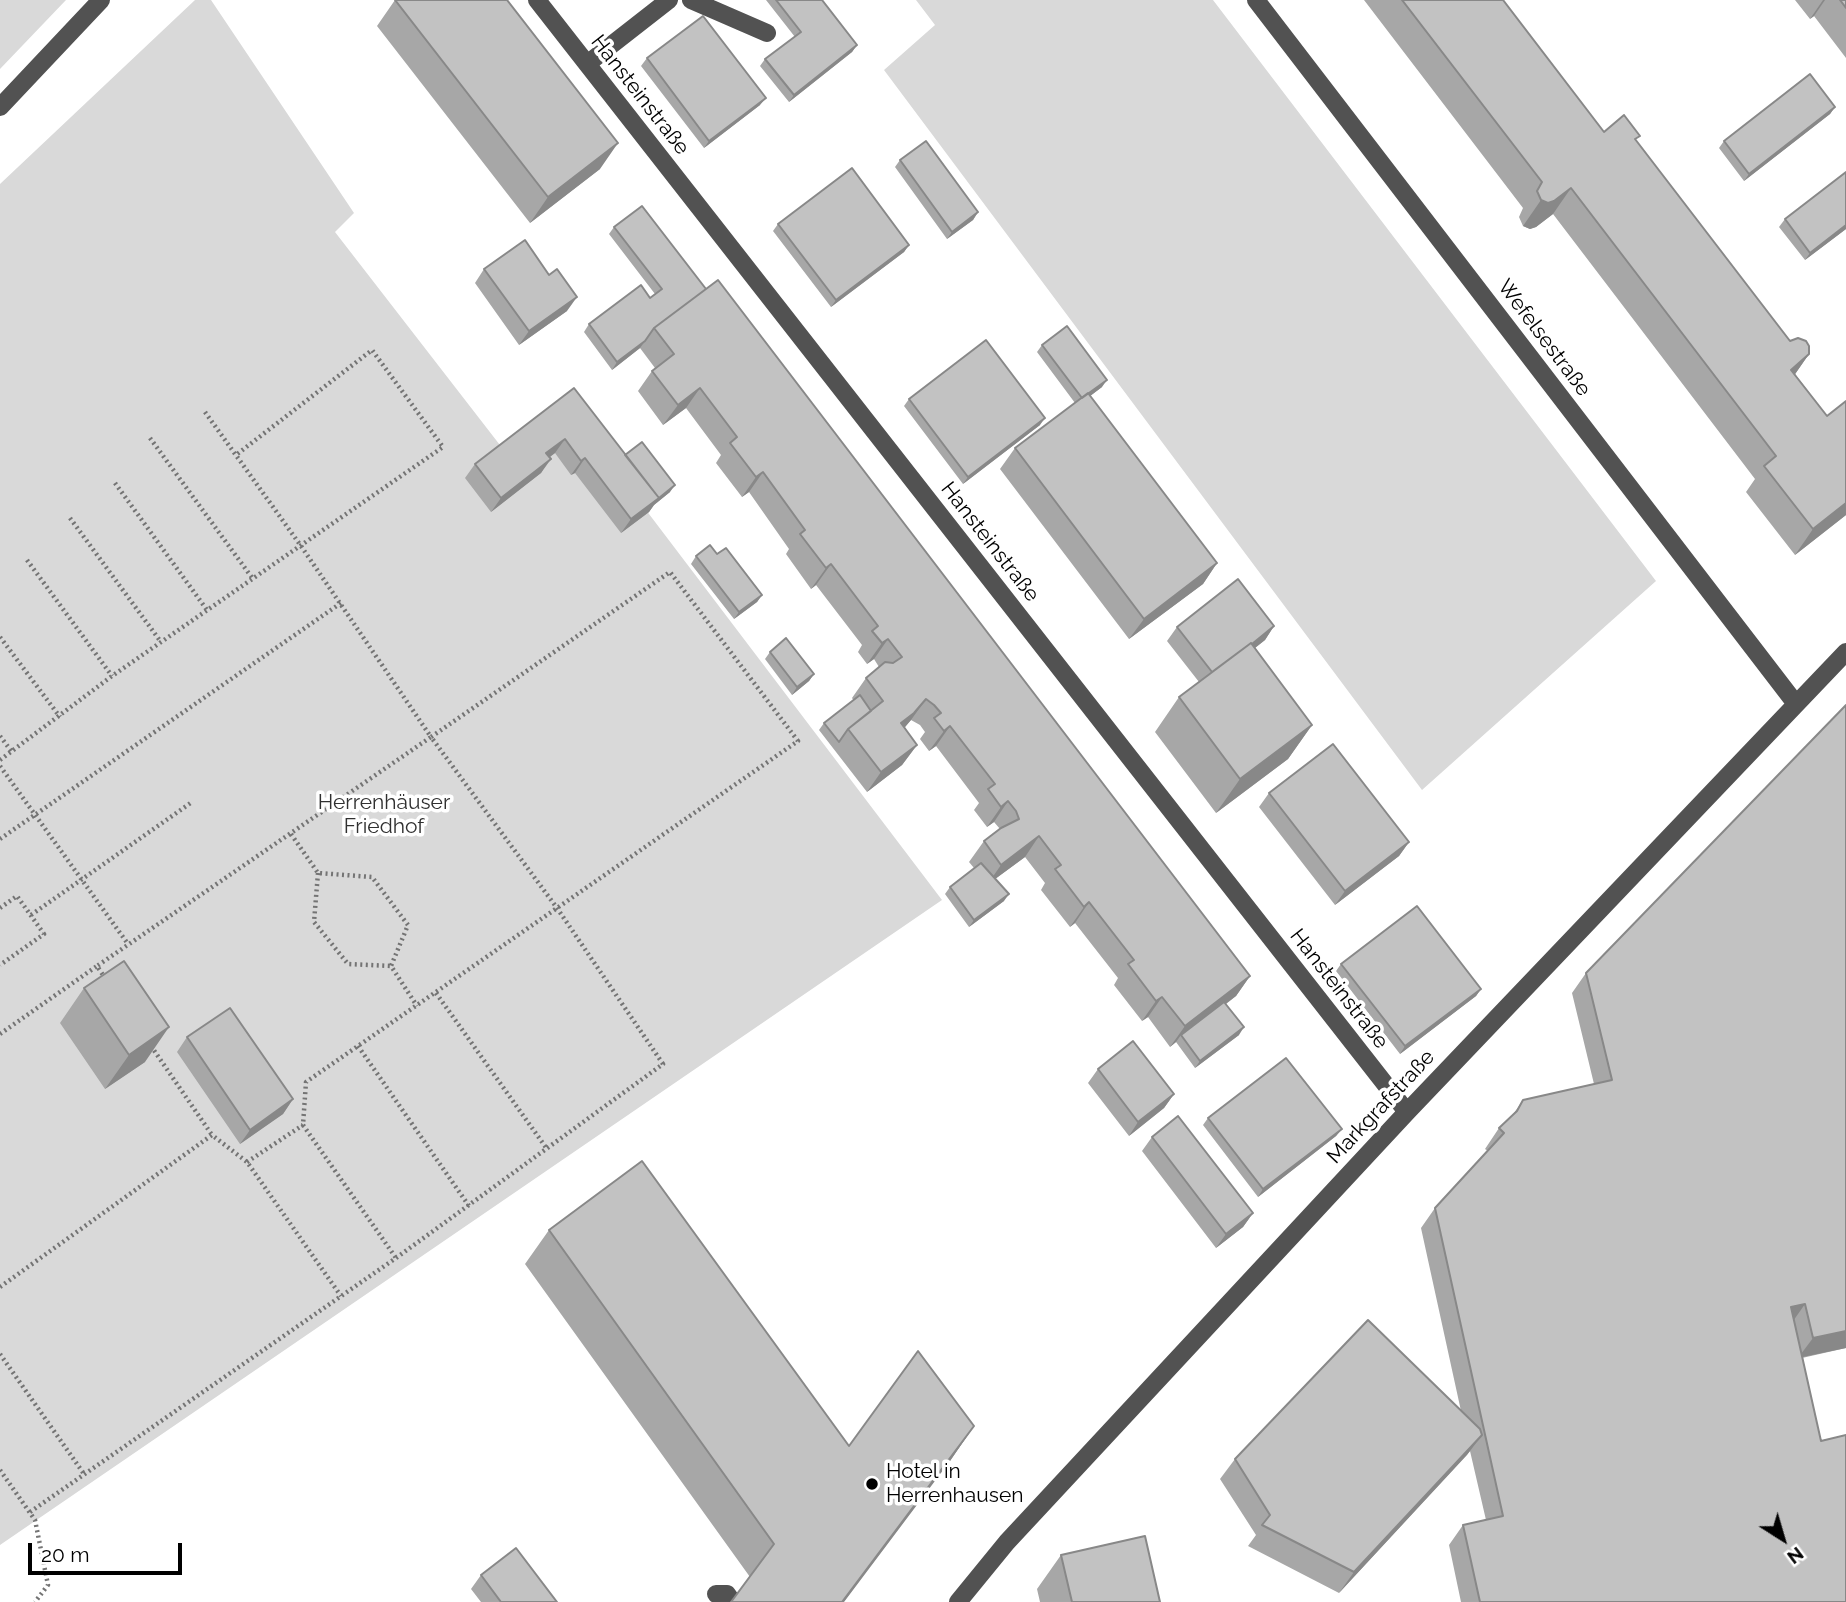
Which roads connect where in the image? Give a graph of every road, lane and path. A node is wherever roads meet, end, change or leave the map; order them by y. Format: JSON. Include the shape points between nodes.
{"nodes":[{"id":1,"x":102,"y":0,"type":"edge"},
{"id":2,"x":537,"y":0,"type":"edge"},
{"id":3,"x":669,"y":0,"type":"edge"},
{"id":4,"x":691,"y":0,"type":"edge"},
{"id":5,"x":1255,"y":0,"type":"edge"},
{"id":6,"x":766,"y":33,"type":"dead end"},
{"id":7,"x":587,"y":64,"type":"junction"},
{"id":8,"x":0,"y":107,"type":"edge"},
{"id":9,"x":205,"y":412,"type":"dead end"},
{"id":10,"x":150,"y":438,"type":"dead end"},
{"id":11,"x":236,"y":455,"type":"junction"},
{"id":12,"x":115,"y":483,"type":"dead end"},
{"id":13,"x":70,"y":518,"type":"dead end"},
{"id":14,"x":301,"y":545,"type":"junction"},
{"id":15,"x":27,"y":560,"type":"dead end"},
{"id":16,"x":253,"y":579,"type":"junction"},
{"id":17,"x":341,"y":603,"type":"junction"},
{"id":18,"x":207,"y":610,"type":"junction"},
{"id":19,"x":0,"y":637,"type":"edge"},
{"id":20,"x":161,"y":642,"type":"junction"},
{"id":21,"x":1846,"y":652,"type":"edge"},
{"id":22,"x":112,"y":676,"type":"junction"},
{"id":23,"x":1796,"y":704,"type":"junction"},
{"id":24,"x":60,"y":716,"type":"junction"},
{"id":25,"x":0,"y":736,"type":"edge"},
{"id":26,"x":431,"y":737,"type":"junction"},
{"id":27,"x":12,"y":752,"type":"junction"},
{"id":28,"x":0,"y":760,"type":"edge"},
{"id":29,"x":0,"y":766,"type":"edge"},
{"id":30,"x":192,"y":802,"type":"dead end"},
{"id":31,"x":35,"y":815,"type":"junction"},
{"id":32,"x":290,"y":834,"type":"junction"},
{"id":33,"x":0,"y":839,"type":"edge"},
{"id":34,"x":318,"y":873,"type":"junction"},
{"id":35,"x":81,"y":879,"type":"junction"},
{"id":36,"x":0,"y":908,"type":"edge"},
{"id":37,"x":557,"y":908,"type":"junction"},
{"id":38,"x":31,"y":915,"type":"junction"},
{"id":39,"x":128,"y":944,"type":"junction"},
{"id":40,"x":0,"y":965,"type":"edge"},
{"id":41,"x":97,"y":966,"type":"junction"},
{"id":42,"x":391,"y":966,"type":"junction"},
{"id":43,"x":112,"y":988,"type":"edge"},
{"id":44,"x":436,"y":993,"type":"junction"},
{"id":45,"x":416,"y":1006,"type":"junction"},
{"id":46,"x":0,"y":1034,"type":"edge"},
{"id":47,"x":151,"y":1045,"type":"edge"},
{"id":48,"x":358,"y":1046,"type":"junction"},
{"id":49,"x":1407,"y":1112,"type":"junction"},
{"id":50,"x":303,"y":1125,"type":"junction"},
{"id":51,"x":212,"y":1135,"type":"junction"},
{"id":52,"x":547,"y":1149,"type":"junction"},
{"id":53,"x":247,"y":1162,"type":"junction"},
{"id":54,"x":469,"y":1206,"type":"junction"},
{"id":55,"x":396,"y":1258,"type":"junction"},
{"id":56,"x":0,"y":1287,"type":"edge"},
{"id":57,"x":341,"y":1296,"type":"junction"},
{"id":58,"x":0,"y":1354,"type":"edge"},
{"id":59,"x":0,"y":1470,"type":"edge"},
{"id":60,"x":85,"y":1474,"type":"junction"},
{"id":61,"x":30,"y":1512,"type":"junction"},
{"id":62,"x":35,"y":1602,"type":"edge"},
{"id":63,"x":958,"y":1602,"type":"edge"}],
"edges":[{"from":1,"to":8,"type":"street"},
{"from":2,"to":7,"type":"street","name":"Hansteinstraße"},
{"from":3,"to":7,"type":"street"},
{"from":4,"to":6,"type":"street"},
{"from":5,"to":23,"type":"street","name":"Wefelsestraße"},
{"from":7,"to":49,"type":"street","name":"Hansteinstraße"},
{"from":9,"to":11,"type":"path"},
{"from":10,"to":16,"type":"path"},
{"from":11,"to":14,"type":"path"},
{"from":11,"to":14,"type":"path","via":[[372,349],[443,447]]},
{"from":12,"to":18,"type":"path"},
{"from":13,"to":20,"type":"path"},
{"from":14,"to":16,"type":"path"},
{"from":14,"to":17,"type":"path"},
{"from":15,"to":22,"type":"path"},
{"from":16,"to":18,"type":"path"},
{"from":17,"to":26,"type":"path"},
{"from":17,"to":31,"type":"path"},
{"from":18,"to":20,"type":"path"},
{"from":19,"to":24,"type":"path"},
{"from":20,"to":22,"type":"path"},
{"from":21,"to":23,"type":"street","name":"Markgrafstraße"},
{"from":22,"to":24,"type":"path"},
{"from":23,"to":49,"type":"street","name":"Markgrafstraße"},
{"from":24,"to":27,"type":"path"},
{"from":25,"to":27,"type":"path"},
{"from":26,"to":32,"type":"path"},
{"from":26,"to":37,"type":"path"},
{"from":26,"to":37,"type":"path","via":[[670,572],[798,741]]},
{"from":27,"to":28,"type":"path"},
{"from":29,"to":31,"type":"path"},
{"from":30,"to":35,"type":"path"},
{"from":31,"to":33,"type":"path"},
{"from":31,"to":35,"type":"path"},
{"from":32,"to":34,"type":"path"},
{"from":32,"to":39,"type":"path"},
{"from":34,"to":42,"type":"path","via":[[314,922],[348,964]]},
{"from":34,"to":42,"type":"path","via":[[372,877],[408,925]]},
{"from":35,"to":38,"type":"path"},
{"from":35,"to":39,"type":"path"},
{"from":36,"to":38,"type":"path","via":[[17,896]]},
{"from":37,"to":44,"type":"path"},
{"from":37,"to":52,"type":"path","via":[[663,1064]]},
{"from":38,"to":40,"type":"path","via":[[44,934]]},
{"from":39,"to":41,"type":"path"},
{"from":41,"to":43,"type":"path"},
{"from":41,"to":46,"type":"path"},
{"from":42,"to":45,"type":"path"},
{"from":44,"to":45,"type":"path"},
{"from":44,"to":52,"type":"path"},
{"from":45,"to":48,"type":"path"},
{"from":47,"to":51,"type":"path"},
{"from":48,"to":50,"type":"path","via":[[306,1082]]},
{"from":48,"to":54,"type":"path"},
{"from":49,"to":63,"type":"street","name":"Markgrafstraße","via":[[1015,1532]]},
{"from":50,"to":53,"type":"path"},
{"from":50,"to":55,"type":"path"},
{"from":51,"to":53,"type":"path"},
{"from":51,"to":56,"type":"path"},
{"from":52,"to":54,"type":"path"},
{"from":53,"to":57,"type":"path"},
{"from":54,"to":55,"type":"path"},
{"from":55,"to":57,"type":"path"},
{"from":57,"to":60,"type":"path"},
{"from":58,"to":60,"type":"path"},
{"from":59,"to":61,"type":"path"},
{"from":60,"to":61,"type":"path"},
{"from":61,"to":62,"type":"path","via":[[48,1585]]}]}
